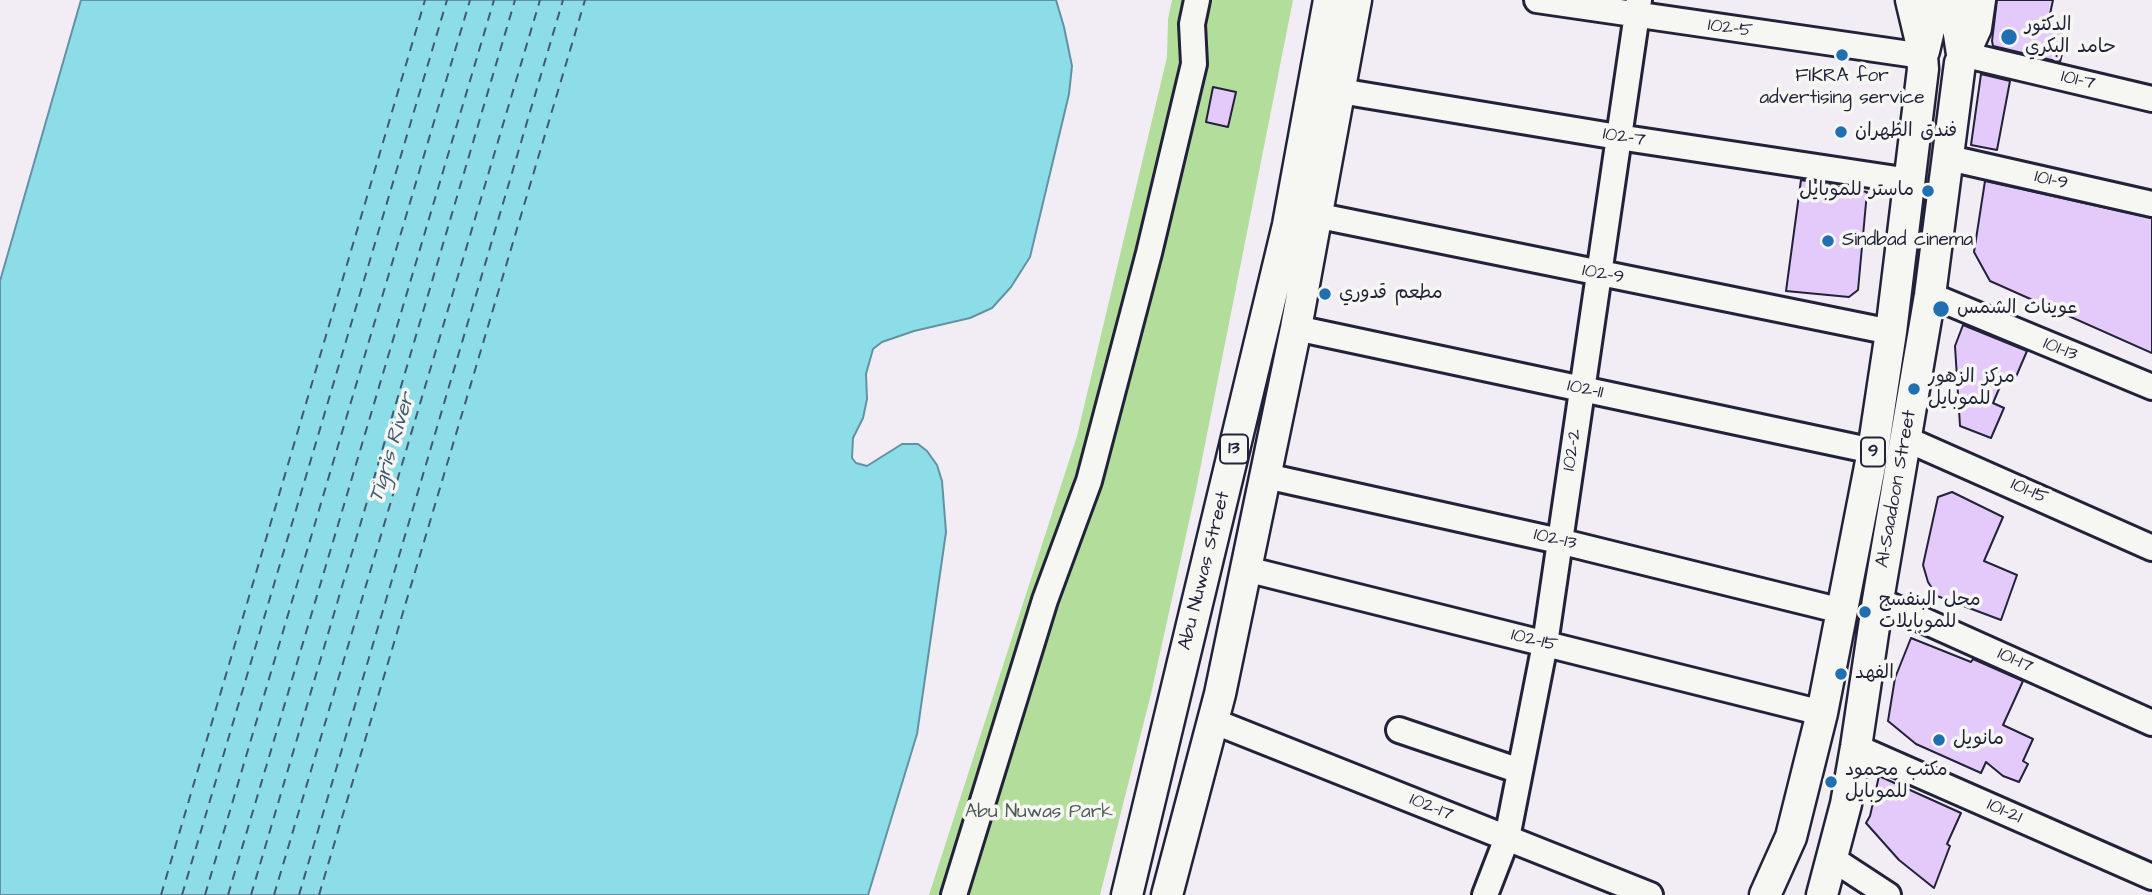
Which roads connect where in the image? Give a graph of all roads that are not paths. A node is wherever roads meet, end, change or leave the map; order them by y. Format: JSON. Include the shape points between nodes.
{"nodes":[{"id":1,"x":1196,"y":0,"type":"edge"},
{"id":2,"x":1329,"y":0,"type":"edge"},
{"id":3,"x":1356,"y":0,"type":"edge"},
{"id":4,"x":1536,"y":0,"type":"edge"},
{"id":5,"x":1911,"y":0,"type":"edge"},
{"id":6,"x":1936,"y":0,"type":"edge"},
{"id":7,"x":1956,"y":0,"type":"edge"},
{"id":8,"x":1980,"y":0,"type":"edge"},
{"id":9,"x":1637,"y":8,"type":"edge"},
{"id":10,"x":1962,"y":54,"type":"junction"},
{"id":11,"x":1923,"y":56,"type":"junction"},
{"id":12,"x":1339,"y":91,"type":"junction"},
{"id":13,"x":2152,"y":99,"type":"edge"},
{"id":14,"x":1618,"y":137,"type":"junction"},
{"id":15,"x":1949,"y":158,"type":"junction"},
{"id":16,"x":1910,"y":181,"type":"junction"},
{"id":17,"x":2152,"y":204,"type":"edge"},
{"id":18,"x":1315,"y":215,"type":"junction"},
{"id":19,"x":1599,"y":274,"type":"junction"},
{"id":20,"x":1930,"y":295,"type":"junction"},
{"id":21,"x":1296,"y":328,"type":"junction"},
{"id":22,"x":1891,"y":332,"type":"junction"},
{"id":23,"x":2152,"y":387,"type":"edge"},
{"id":24,"x":1582,"y":389,"type":"junction"},
{"id":25,"x":1906,"y":439,"type":"junction"},
{"id":26,"x":1873,"y":451,"type":"junction"},
{"id":27,"x":1266,"y":476,"type":"junction"},
{"id":28,"x":1559,"y":541,"type":"junction"},
{"id":29,"x":2152,"y":548,"type":"edge"},
{"id":30,"x":1245,"y":569,"type":"junction"},
{"id":31,"x":1878,"y":600,"type":"junction"},
{"id":32,"x":1842,"y":611,"type":"junction"},
{"id":33,"x":1545,"y":644,"type":"junction"},
{"id":34,"x":1822,"y":713,"type":"junction"},
{"id":35,"x":1213,"y":721,"type":"junction"},
{"id":36,"x":2152,"y":723,"type":"edge"},
{"id":37,"x":1399,"y":730,"type":"dead end"},
{"id":38,"x":1856,"y":747,"type":"junction"},
{"id":39,"x":1520,"y":771,"type":"junction"},
{"id":40,"x":1791,"y":837,"type":"junction"},
{"id":41,"x":1507,"y":838,"type":"junction"},
{"id":42,"x":1833,"y":859,"type":"junction"},
{"id":43,"x":2152,"y":877,"type":"edge"},
{"id":44,"x":954,"y":895,"type":"edge"},
{"id":45,"x":1127,"y":895,"type":"edge"},
{"id":46,"x":1167,"y":895,"type":"edge"},
{"id":47,"x":1485,"y":895,"type":"edge"},
{"id":48,"x":1650,"y":895,"type":"edge"},
{"id":49,"x":1765,"y":895,"type":"edge"},
{"id":50,"x":1778,"y":895,"type":"edge"},
{"id":51,"x":1822,"y":895,"type":"edge"},
{"id":52,"x":1888,"y":895,"type":"edge"}],
"edges":[{"from":1,"to":44,"type":"street","via":[[1194,64],[1093,468],[1045,600]]},
{"from":2,"to":45,"type":"main road","name":"Abu Nuwas Street","number":"13","via":[[1288,225]]},
{"from":3,"to":12,"type":"main road","name":"Abu Nuwas Street","number":"13"},
{"from":4,"to":9,"type":"street","name":"102-5"},
{"from":5,"to":11,"type":"main road","name":"Al-Saadoon Street","number":"9"},
{"from":6,"to":11,"type":"main road"},
{"from":7,"to":10,"type":"main road"},
{"from":8,"to":10,"type":"main road","name":"Al-Saadoon Street","number":"9","via":[[1976,28]]},
{"from":9,"to":11,"type":"street","name":"102-5"},
{"from":9,"to":14,"type":"street","name":"102-2"},
{"from":10,"to":13,"type":"street","name":"101-7"},
{"from":10,"to":15,"type":"main road","name":"Al-Saadoon Street","number":"9"},
{"from":11,"to":16,"type":"main road","name":"Al-Saadoon Street","number":"9"},
{"from":12,"to":14,"type":"street","name":"102-7"},
{"from":12,"to":18,"type":"main road","name":"Abu Nuwas Street","number":"13"},
{"from":14,"to":16,"type":"street","name":"102-7"},
{"from":14,"to":19,"type":"street","name":"102-2"},
{"from":15,"to":17,"type":"street","name":"101-9"},
{"from":15,"to":20,"type":"main road","name":"Al-Saadoon Street","number":"9"},
{"from":16,"to":22,"type":"main road","name":"Al-Saadoon Street","number":"9"},
{"from":18,"to":19,"type":"street","name":"102-9"},
{"from":18,"to":21,"type":"main road","name":"Abu Nuwas Street","number":"13"},
{"from":19,"to":22,"type":"street","name":"102-9"},
{"from":19,"to":24,"type":"street","name":"102-2"},
{"from":20,"to":23,"type":"street","name":"101-13"},
{"from":20,"to":25,"type":"main road","name":"Al-Saadoon Street","number":"9"},
{"from":21,"to":24,"type":"street","name":"102-11"},
{"from":21,"to":27,"type":"main road","name":"Abu Nuwas Street","number":"13"},
{"from":22,"to":26,"type":"main road","name":"Al-Saadoon Street","number":"9"},
{"from":24,"to":26,"type":"street","name":"102-11"},
{"from":24,"to":28,"type":"street","name":"102-2"},
{"from":25,"to":29,"type":"street","name":"101-15"},
{"from":25,"to":31,"type":"main road","name":"Al-Saadoon Street","number":"9"},
{"from":26,"to":32,"type":"main road","name":"Al-Saadoon Street","number":"9"},
{"from":27,"to":28,"type":"street","name":"102-13"},
{"from":27,"to":30,"type":"main road","name":"Abu Nuwas Street","number":"13"},
{"from":28,"to":32,"type":"street","name":"102-13"},
{"from":28,"to":33,"type":"street","name":"102-2"},
{"from":30,"to":33,"type":"street","name":"102-15"},
{"from":30,"to":35,"type":"main road","name":"Abu Nuwas Street","number":"13"},
{"from":31,"to":36,"type":"street","name":"101-17"},
{"from":31,"to":38,"type":"main road","name":"Al-Saadoon Street","number":"9"},
{"from":32,"to":34,"type":"main road","name":"Al-Saadoon Street","number":"9"},
{"from":33,"to":34,"type":"street","name":"102-15"},
{"from":33,"to":39,"type":"street","name":"102-2"},
{"from":34,"to":40,"type":"main road","name":"Al-Saadoon Street","number":"9"},
{"from":35,"to":41,"type":"street","name":"102-17"},
{"from":35,"to":46,"type":"main road","name":"Abu Nuwas Street","number":"13"},
{"from":37,"to":39,"type":"street"},
{"from":38,"to":42,"type":"main road","name":"Al-Saadoon Street","number":"9"},
{"from":38,"to":43,"type":"street","name":"101-21"},
{"from":39,"to":41,"type":"street","name":"102-2"},
{"from":40,"to":49,"type":"main road","name":"Al-Saadoon Street","number":"9"},
{"from":40,"to":50,"type":"main road"},
{"from":41,"to":47,"type":"street","name":"102-2"},
{"from":41,"to":48,"type":"street","name":"102-17"},
{"from":42,"to":51,"type":"main road","name":"Al-Saadoon Street","number":"9"},
{"from":42,"to":52,"type":"street"}]}
